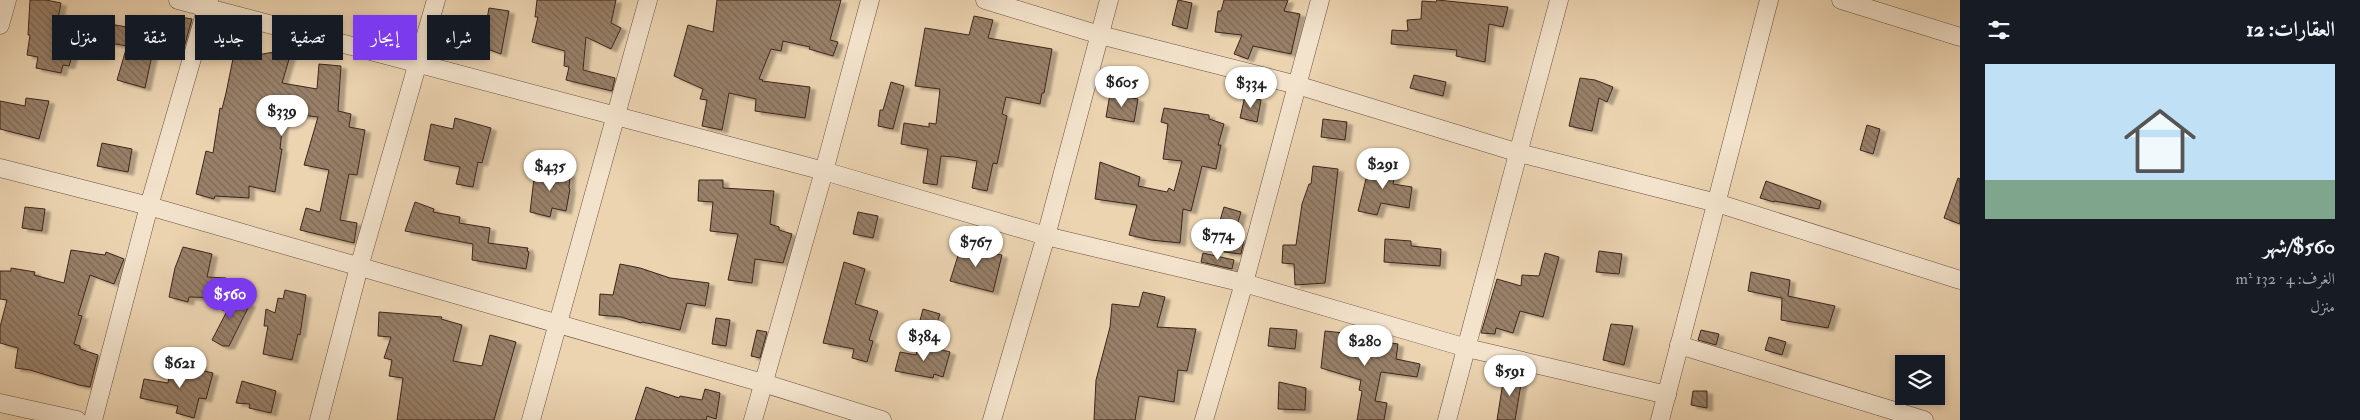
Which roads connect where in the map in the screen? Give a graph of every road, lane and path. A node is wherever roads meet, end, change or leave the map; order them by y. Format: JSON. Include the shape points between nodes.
{"nodes":[{"id":1,"x":7,"y":0,"type":"edge"},
{"id":2,"x":178,"y":0,"type":"edge"},
{"id":3,"x":436,"y":0,"type":"edge"},
{"id":4,"x":648,"y":0,"type":"edge"},
{"id":5,"x":870,"y":0,"type":"edge"},
{"id":6,"x":985,"y":0,"type":"edge"},
{"id":7,"x":1109,"y":0,"type":"edge"},
{"id":8,"x":1320,"y":0,"type":"edge"},
{"id":9,"x":1559,"y":0,"type":"edge"},
{"id":10,"x":1769,"y":0,"type":"edge"},
{"id":11,"x":1841,"y":0,"type":"edge"},
{"id":12,"x":208,"y":4,"type":"edge"},
{"id":13,"x":0,"y":25,"type":"edge"},
{"id":14,"x":1100,"y":35,"type":"junction"},
{"id":15,"x":1960,"y":37,"type":"edge"},
{"id":16,"x":419,"y":63,"type":"junction"},
{"id":17,"x":1297,"y":85,"type":"junction"},
{"id":18,"x":617,"y":116,"type":"junction"},
{"id":19,"x":1519,"y":153,"type":"junction"},
{"id":20,"x":0,"y":168,"type":"edge"},
{"id":21,"x":824,"y":171,"type":"junction"},
{"id":22,"x":1717,"y":203,"type":"junction"},
{"id":23,"x":149,"y":206,"type":"junction"},
{"id":24,"x":1046,"y":236,"type":"junction"},
{"id":25,"x":360,"y":267,"type":"junction"},
{"id":26,"x":1960,"y":280,"type":"edge"},
{"id":27,"x":1244,"y":283,"type":"junction"},
{"id":28,"x":556,"y":323,"type":"junction"},
{"id":29,"x":1679,"y":345,"type":"junction"},
{"id":30,"x":1467,"y":348,"type":"junction"},
{"id":31,"x":763,"y":383,"type":"junction"},
{"id":32,"x":1667,"y":395,"type":"junction"},
{"id":33,"x":0,"y":402,"type":"edge"},
{"id":34,"x":78,"y":420,"type":"edge"},
{"id":35,"x":93,"y":420,"type":"edge"},
{"id":36,"x":319,"y":420,"type":"edge"},
{"id":37,"x":531,"y":420,"type":"edge"},
{"id":38,"x":753,"y":420,"type":"edge"},
{"id":39,"x":882,"y":420,"type":"edge"},
{"id":40,"x":992,"y":420,"type":"edge"},
{"id":41,"x":1204,"y":420,"type":"edge"},
{"id":42,"x":1447,"y":420,"type":"edge"},
{"id":43,"x":1660,"y":420,"type":"edge"},
{"id":44,"x":1924,"y":420,"type":"edge"}],
"edges":[{"from":1,"to":13,"type":"street"},
{"from":2,"to":12,"type":"street"},
{"from":3,"to":16,"type":"street"},
{"from":4,"to":18,"type":"street"},
{"from":5,"to":21,"type":"street"},
{"from":6,"to":14,"type":"street"},
{"from":7,"to":14,"type":"street"},
{"from":8,"to":17,"type":"street"},
{"from":9,"to":19,"type":"street"},
{"from":10,"to":22,"type":"street"},
{"from":11,"to":15,"type":"street"},
{"from":12,"to":16,"type":"street"},
{"from":12,"to":23,"type":"street"},
{"from":14,"to":17,"type":"street"},
{"from":14,"to":24,"type":"street"},
{"from":16,"to":18,"type":"street"},
{"from":16,"to":25,"type":"street"},
{"from":17,"to":19,"type":"street"},
{"from":17,"to":27,"type":"street"},
{"from":18,"to":21,"type":"street"},
{"from":18,"to":28,"type":"street"},
{"from":19,"to":22,"type":"street"},
{"from":19,"to":30,"type":"street"},
{"from":20,"to":23,"type":"street"},
{"from":21,"to":24,"type":"street"},
{"from":21,"to":31,"type":"street"},
{"from":22,"to":26,"type":"street"},
{"from":22,"to":29,"type":"street"},
{"from":23,"to":25,"type":"street"},
{"from":23,"to":35,"type":"street"},
{"from":24,"to":27,"type":"street"},
{"from":24,"to":40,"type":"street"},
{"from":25,"to":28,"type":"street"},
{"from":25,"to":36,"type":"street"},
{"from":27,"to":30,"type":"street"},
{"from":27,"to":41,"type":"street"},
{"from":28,"to":31,"type":"street"},
{"from":28,"to":37,"type":"street"},
{"from":29,"to":32,"type":"street"},
{"from":29,"to":44,"type":"street"},
{"from":30,"to":32,"type":"street"},
{"from":30,"to":42,"type":"street"},
{"from":31,"to":38,"type":"street"},
{"from":31,"to":39,"type":"street"},
{"from":32,"to":43,"type":"street"},
{"from":33,"to":34,"type":"street"}]}
